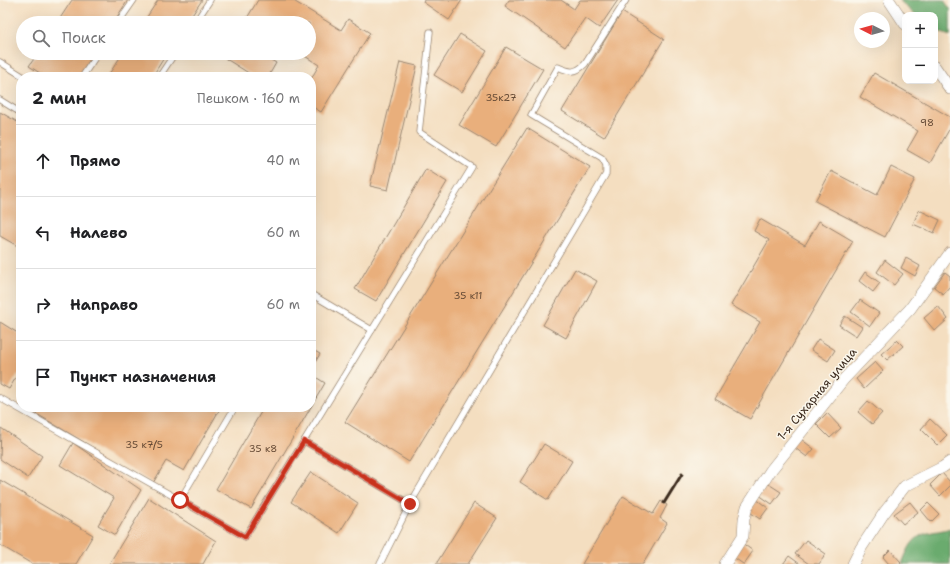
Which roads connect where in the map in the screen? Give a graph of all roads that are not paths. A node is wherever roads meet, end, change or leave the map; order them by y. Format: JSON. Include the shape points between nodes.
{"nodes":[{"id":1,"x":134,"y":0,"type":"edge"},
{"id":2,"x":210,"y":0,"type":"edge"},
{"id":3,"x":626,"y":0,"type":"edge"},
{"id":4,"x":889,"y":0,"type":"edge"},
{"id":5,"x":123,"y":16,"type":"edge"},
{"id":6,"x":199,"y":16,"type":"edge"},
{"id":7,"x":902,"y":20,"type":"edge"},
{"id":8,"x":430,"y":32,"type":"dead end"},
{"id":9,"x":93,"y":60,"type":"edge"},
{"id":10,"x":170,"y":60,"type":"edge"},
{"id":11,"x":0,"y":62,"type":"edge"},
{"id":12,"x":938,"y":71,"type":"edge"},
{"id":13,"x":16,"y":72,"type":"edge"},
{"id":14,"x":85,"y":72,"type":"edge"},
{"id":15,"x":162,"y":72,"type":"edge"},
{"id":16,"x":950,"y":88,"type":"edge"},
{"id":17,"x":0,"y":100,"type":"edge"},
{"id":18,"x":16,"y":110,"type":"edge"},
{"id":19,"x":950,"y":253,"type":"edge"},
{"id":20,"x":316,"y":297,"type":"edge"},
{"id":21,"x":372,"y":330,"type":"junction"},
{"id":22,"x":0,"y":398,"type":"edge"},
{"id":23,"x":16,"y":407,"type":"edge"},
{"id":24,"x":25,"y":412,"type":"edge"},
{"id":25,"x":232,"y":412,"type":"edge"},
{"id":26,"x":304,"y":441,"type":"junction"},
{"id":27,"x":950,"y":462,"type":"edge"},
{"id":28,"x":180,"y":500,"type":"junction"},
{"id":29,"x":410,"y":504,"type":"junction"},
{"id":30,"x":380,"y":564,"type":"edge"},
{"id":31,"x":725,"y":564,"type":"edge"},
{"id":32,"x":853,"y":564,"type":"edge"}],
"edges":[{"from":1,"to":5,"type":"lane"},
{"from":2,"to":6,"type":"lane"},
{"from":3,"to":29,"type":"lane","via":[[585,64],[571,72],[558,67],[531,115],[602,158],[606,164],[606,174]]},
{"from":4,"to":7,"type":"street"},
{"from":8,"to":21,"type":"lane","via":[[419,132],[472,167]]},
{"from":9,"to":14,"type":"lane"},
{"from":10,"to":15,"type":"lane"},
{"from":11,"to":13,"type":"lane"},
{"from":12,"to":16,"type":"street"},
{"from":17,"to":18,"type":"lane"},
{"from":19,"to":31,"type":"street","name":"1-я Сухарная улица","via":[[910,308],[843,380],[770,470],[747,507],[743,536]]},
{"from":20,"to":21,"type":"lane"},
{"from":21,"to":26,"type":"lane"},
{"from":22,"to":23,"type":"lane"},
{"from":24,"to":28,"type":"lane"},
{"from":25,"to":28,"type":"lane"},
{"from":26,"to":28,"type":"lane","via":[[245,537]]},
{"from":26,"to":29,"type":"lane"},
{"from":27,"to":32,"type":"street","via":[[905,486],[884,513]]},
{"from":29,"to":30,"type":"lane"}]}
